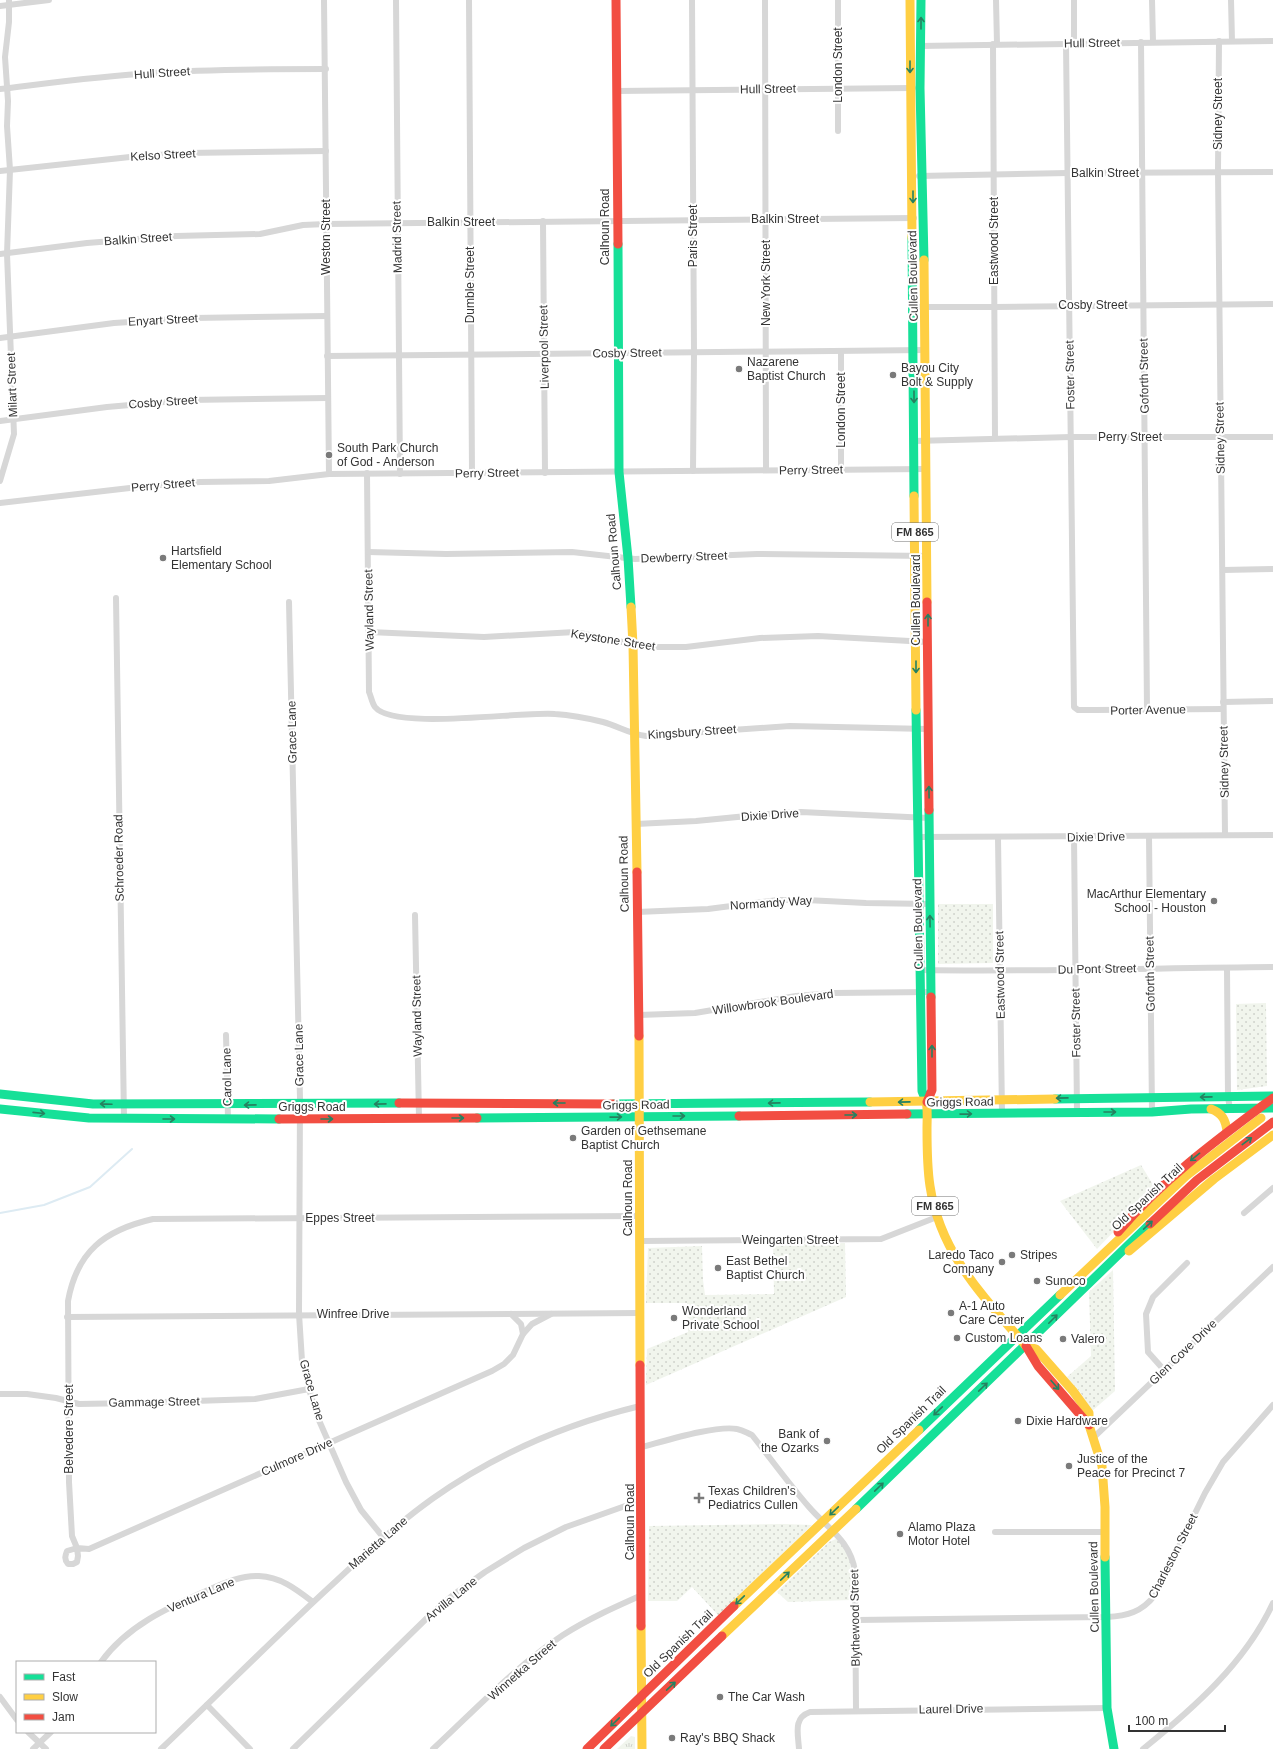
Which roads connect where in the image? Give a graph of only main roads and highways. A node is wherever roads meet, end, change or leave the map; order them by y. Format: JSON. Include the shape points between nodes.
{"nodes":[{"id":1,"x":616,"y":0,"type":"edge"},
{"id":2,"x":910,"y":0,"type":"edge"},
{"id":3,"x":921,"y":0,"type":"edge"},
{"id":4,"x":0,"y":1094,"type":"edge"},
{"id":5,"x":1273,"y":1097,"type":"edge"},
{"id":6,"x":926,"y":1102,"type":"junction"},
{"id":7,"x":530,"y":1103,"type":"junction"},
{"id":8,"x":826,"y":1103,"type":"junction"},
{"id":9,"x":640,"y":1104,"type":"junction"},
{"id":10,"x":738,"y":1104,"type":"junction"},
{"id":11,"x":1259,"y":1108,"type":"junction"},
{"id":12,"x":1273,"y":1108,"type":"edge"},
{"id":13,"x":0,"y":1109,"type":"edge"},
{"id":14,"x":1212,"y":1109,"type":"junction"},
{"id":15,"x":927,"y":1114,"type":"junction"},
{"id":16,"x":826,"y":1115,"type":"junction"},
{"id":17,"x":640,"y":1116,"type":"junction"},
{"id":18,"x":738,"y":1116,"type":"junction"},
{"id":19,"x":530,"y":1118,"type":"junction"},
{"id":20,"x":1261,"y":1118,"type":"dead end"},
{"id":21,"x":1273,"y":1122,"type":"edge"},
{"id":22,"x":1227,"y":1132,"type":"junction"},
{"id":23,"x":1273,"y":1135,"type":"edge"},
{"id":24,"x":1106,"y":1251,"type":"junction"},
{"id":25,"x":1098,"y":1258,"type":"junction"},
{"id":26,"x":1108,"y":1265,"type":"junction"},
{"id":27,"x":1016,"y":1335,"type":"junction"},
{"id":28,"x":1026,"y":1346,"type":"junction"},
{"id":29,"x":954,"y":1396,"type":"junction"},
{"id":30,"x":962,"y":1407,"type":"junction"},
{"id":31,"x":891,"y":1455,"type":"junction"},
{"id":32,"x":900,"y":1466,"type":"junction"},
{"id":33,"x":760,"y":1581,"type":"junction"},
{"id":34,"x":769,"y":1591,"type":"junction"},
{"id":35,"x":703,"y":1636,"type":"junction"},
{"id":36,"x":712,"y":1646,"type":"junction"},
{"id":37,"x":643,"y":1695,"type":"junction"},
{"id":38,"x":642,"y":1712,"type":"junction"},
{"id":39,"x":587,"y":1749,"type":"edge"},
{"id":40,"x":604,"y":1749,"type":"edge"},
{"id":41,"x":642,"y":1749,"type":"edge"},
{"id":42,"x":1114,"y":1749,"type":"edge"}],
"edges":[{"from":1,"to":9,"type":"main road","name":"Calhoun Road","via":[[619,472],[628,558],[633,645]]},
{"from":2,"to":6,"type":"main road","name":"Cullen Boulevard","number":"FM 865","one_way":true,"via":[[918,904],[922,1091]]},
{"from":6,"to":3,"type":"main road","name":"Cullen Boulevard","number":"FM 865","one_way":true,"via":[[932,1090],[932,992]]},
{"from":7,"to":4,"type":"main road","name":"Griggs Road","one_way":true,"via":[[93,1104]]},
{"from":5,"to":6,"type":"main road","name":"Griggs Road","one_way":true},
{"from":5,"to":11,"type":"main road"},
{"from":6,"to":8,"type":"main road","name":"Griggs Road","one_way":true},
{"from":6,"to":15,"type":"main road","name":"Cullen Boulevard","number":"FM 865"},
{"from":9,"to":7,"type":"main road","name":"Griggs Road","one_way":true},
{"from":7,"to":19,"type":"main road"},
{"from":8,"to":10,"type":"main road","name":"Griggs Road","one_way":true},
{"from":8,"to":16,"type":"main road"},
{"from":9,"to":10,"type":"main road","name":"Griggs Road"},
{"from":9,"to":17,"type":"main road","name":"Calhoun Road"},
{"from":10,"to":18,"type":"main road"},
{"from":11,"to":12,"type":"main road","name":"Griggs Road"},
{"from":11,"to":14,"type":"main road","name":"Griggs Road"},
{"from":11,"to":22,"type":"main road"},
{"from":13,"to":19,"type":"main road","name":"Griggs Road","one_way":true,"via":[[124,1119]]},
{"from":15,"to":14,"type":"main road","name":"Griggs Road","one_way":true},
{"from":14,"to":22,"type":"main road","via":[[1224,1117]]},
{"from":16,"to":15,"type":"main road","name":"Griggs Road","one_way":true},
{"from":15,"to":27,"type":"main road","name":"Cullen Boulevard","number":"FM 865","via":[[927,1164],[937,1217],[949,1246],[970,1281]]},
{"from":16,"to":18,"type":"main road","name":"Griggs Road"},
{"from":17,"to":18,"type":"main road","name":"Griggs Road","one_way":true},
{"from":19,"to":17,"type":"main road","name":"Griggs Road","one_way":true},
{"from":17,"to":37,"type":"main road","name":"Calhoun Road"},
{"from":20,"to":24,"type":"main road","name":"Old Spanish Trail","via":[[1186,1176]]},
{"from":26,"to":21,"type":"main road","name":"Old Spanish Trail","one_way":true,"via":[[1197,1180]]},
{"from":22,"to":24,"type":"main road","one_way":true,"via":[[1154,1192],[1127,1222]]},
{"from":23,"to":26,"type":"main road","via":[[1214,1179],[1130,1251]]},
{"from":24,"to":25,"type":"main road","name":"Old Spanish Trail"},
{"from":25,"to":26,"type":"main road"},
{"from":25,"to":27,"type":"main road","name":"Old Spanish Trail"},
{"from":28,"to":26,"type":"main road","name":"Old Spanish Trail","one_way":true},
{"from":27,"to":28,"type":"main road","name":"Cullen Boulevard","number":"FM 865"},
{"from":27,"to":29,"type":"main road","name":"Old Spanish Trail"},
{"from":30,"to":28,"type":"main road","name":"Old Spanish Trail","one_way":true},
{"from":28,"to":42,"type":"main road","name":"Cullen Boulevard","via":[[1036,1349],[1089,1413],[1089,1425],[1102,1466],[1105,1507],[1107,1708]]},
{"from":29,"to":30,"type":"main road"},
{"from":29,"to":31,"type":"main road","name":"Old Spanish Trail","one_way":true},
{"from":30,"to":32,"type":"main road","name":"Old Spanish Trail"},
{"from":31,"to":32,"type":"main road"},
{"from":31,"to":33,"type":"main road","name":"Old Spanish Trail","one_way":true},
{"from":34,"to":32,"type":"main road","name":"Old Spanish Trail","one_way":true},
{"from":33,"to":34,"type":"main road"},
{"from":33,"to":35,"type":"main road","name":"Old Spanish Trail","one_way":true},
{"from":34,"to":36,"type":"main road","name":"Old Spanish Trail"},
{"from":35,"to":36,"type":"main road"},
{"from":35,"to":37,"type":"main road","name":"Old Spanish Trail"},
{"from":38,"to":36,"type":"main road","name":"Old Spanish Trail","one_way":true},
{"from":37,"to":38,"type":"main road","name":"Calhoun Road"},
{"from":37,"to":39,"type":"main road","name":"Old Spanish Trail","one_way":true},
{"from":38,"to":40,"type":"main road","name":"Old Spanish Trail"},
{"from":38,"to":41,"type":"main road","name":"Calhoun Road"}]}
